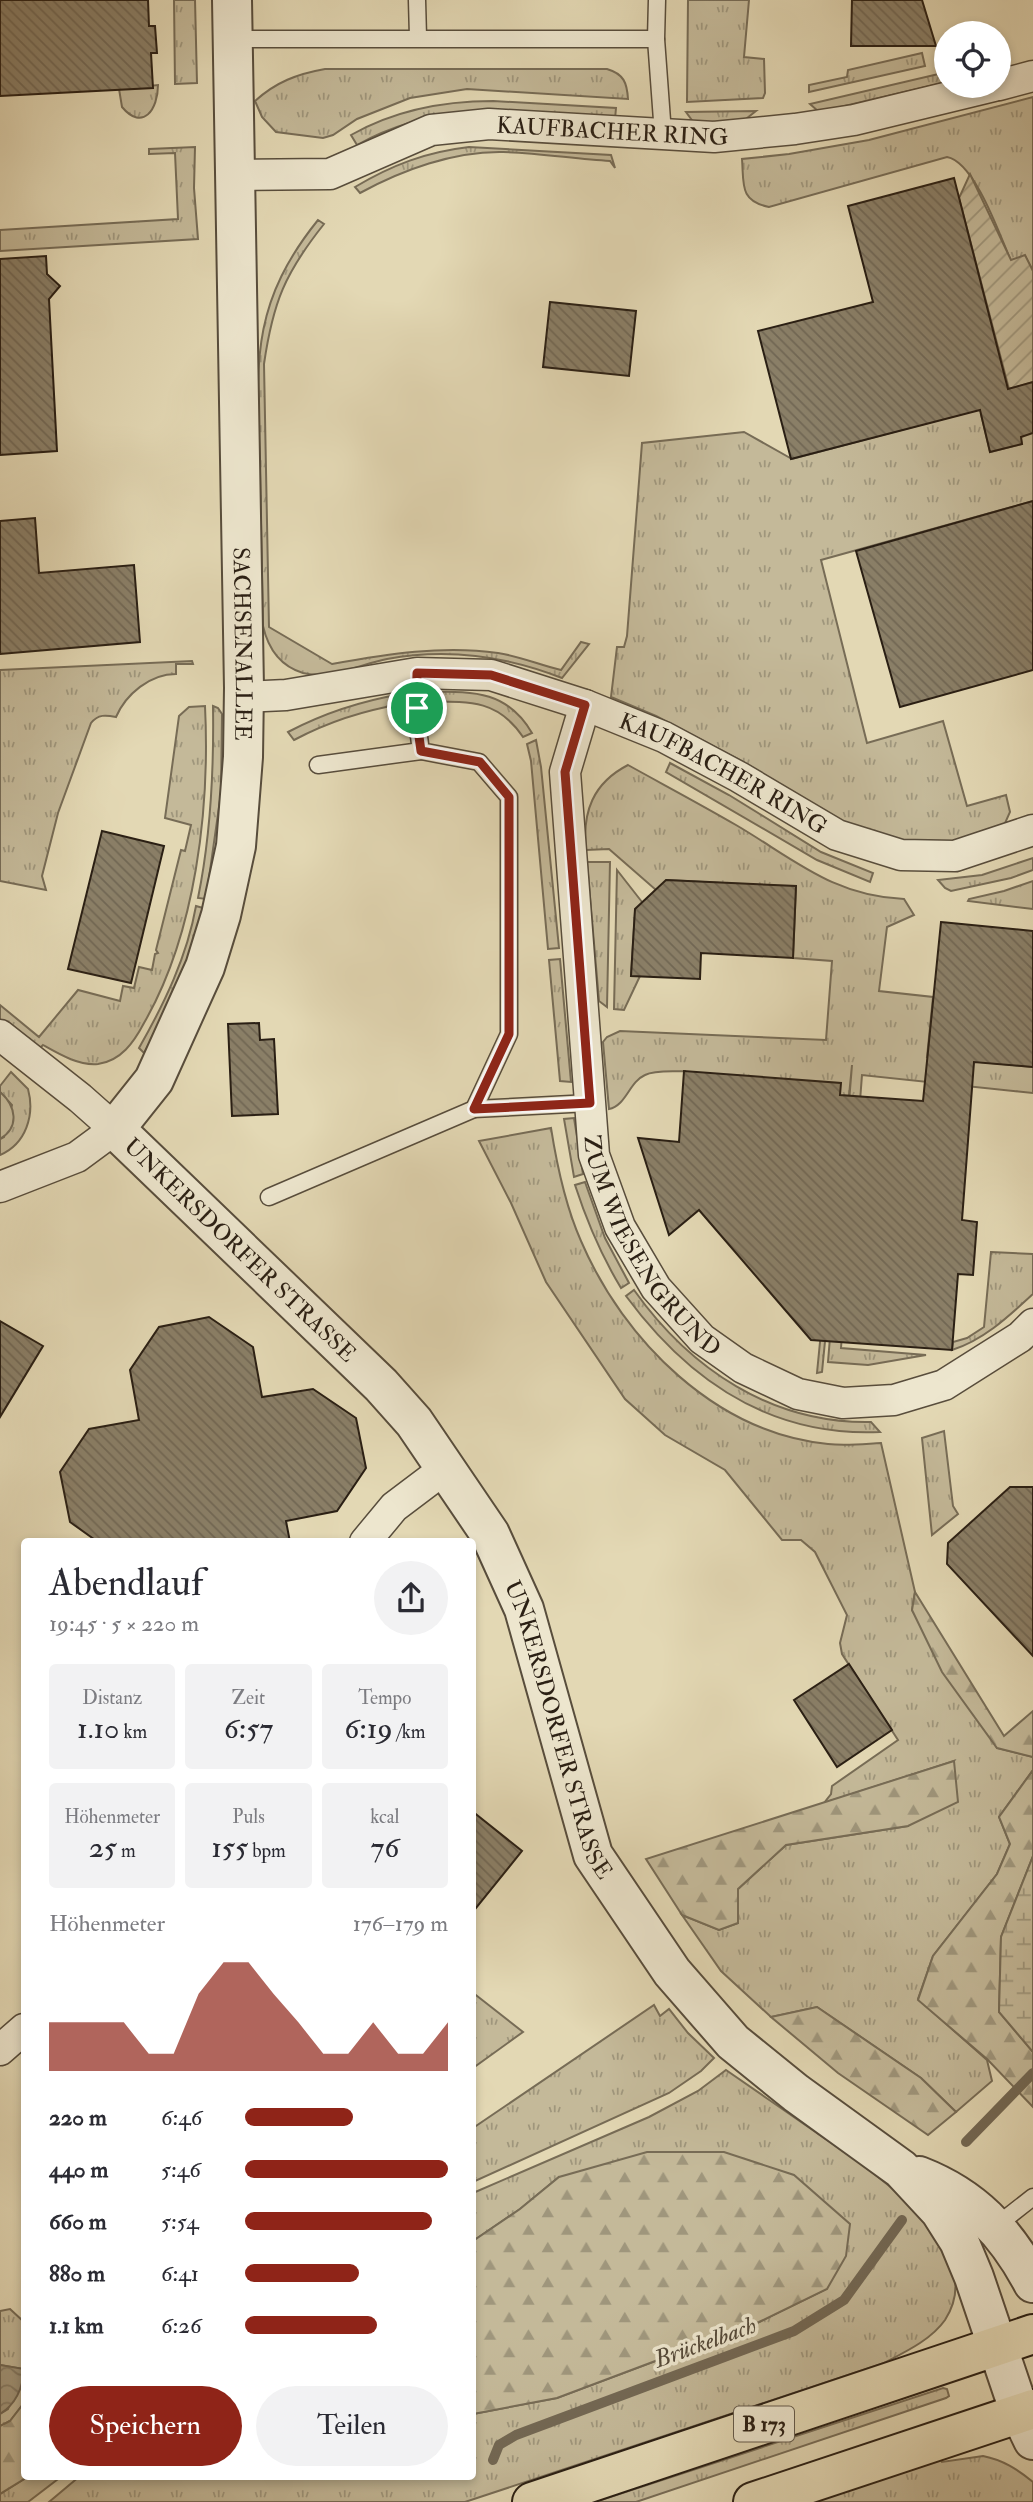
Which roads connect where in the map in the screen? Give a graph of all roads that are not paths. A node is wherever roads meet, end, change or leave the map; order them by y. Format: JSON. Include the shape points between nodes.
{"nodes":[{"id":1,"x":232,"y":0,"type":"edge"},
{"id":2,"x":418,"y":0,"type":"edge"},
{"id":3,"x":657,"y":0,"type":"edge"},
{"id":4,"x":418,"y":37,"type":"junction"},
{"id":5,"x":232,"y":38,"type":"junction"},
{"id":6,"x":656,"y":39,"type":"junction"},
{"id":7,"x":1033,"y":76,"type":"edge"},
{"id":8,"x":1011,"y":82,"type":"edge"},
{"id":9,"x":944,"y":98,"type":"edge"},
{"id":10,"x":663,"y":134,"type":"junction"},
{"id":11,"x":235,"y":175,"type":"junction"},
{"id":12,"x":417,"y":673,"type":"junction"},
{"id":13,"x":244,"y":697,"type":"junction"},
{"id":14,"x":585,"y":705,"type":"junction"},
{"id":15,"x":421,"y":751,"type":"junction"},
{"id":16,"x":318,"y":765,"type":"dead end"},
{"id":17,"x":1033,"y":830,"type":"edge"},
{"id":18,"x":0,"y":1035,"type":"edge"},
{"id":19,"x":590,"y":1103,"type":"junction"},
{"id":20,"x":474,"y":1109,"type":"junction"},
{"id":21,"x":115,"y":1129,"type":"junction"},
{"id":22,"x":0,"y":1187,"type":"edge"},
{"id":23,"x":269,"y":1198,"type":"dead end"},
{"id":24,"x":1033,"y":1324,"type":"edge"},
{"id":25,"x":447,"y":1467,"type":"junction"},
{"id":26,"x":368,"y":1538,"type":"edge"},
{"id":27,"x":21,"y":2032,"type":"edge"},
{"id":28,"x":0,"y":2050,"type":"edge"},
{"id":29,"x":901,"y":2169,"type":"junction"},
{"id":30,"x":1033,"y":2197,"type":"edge"},
{"id":31,"x":996,"y":2226,"type":"junction"},
{"id":32,"x":1033,"y":2283,"type":"edge"},
{"id":33,"x":1033,"y":2334,"type":"edge"},
{"id":34,"x":997,"y":2347,"type":"junction"},
{"id":35,"x":1029,"y":2421,"type":"edge"},
{"id":36,"x":532,"y":2502,"type":"edge"},
{"id":37,"x":753,"y":2502,"type":"edge"}],
"edges":[{"from":1,"to":5,"type":"street","name":"SACHSENALLEE"},
{"from":2,"to":4,"type":"lane"},
{"from":3,"to":6,"type":"lane"},
{"from":4,"to":5,"type":"lane"},
{"from":4,"to":6,"type":"lane"},
{"from":5,"to":11,"type":"street","name":"SACHSENALLEE"},
{"from":6,"to":10,"type":"lane"},
{"from":7,"to":8,"type":"street","name":"KAUFBACHER RING"},
{"from":9,"to":10,"type":"street","name":"KAUFBACHER RING","via":[[795,129],[714,137]]},
{"from":10,"to":11,"type":"street","name":"KAUFBACHER RING","via":[[489,124],[431,130],[330,174]]},
{"from":11,"to":13,"type":"street","name":"SACHSENALLEE"},
{"from":12,"to":13,"type":"street","name":"KAUFBACHER RING","via":[[286,695]]},
{"from":12,"to":14,"type":"street","name":"KAUFBACHER RING","via":[[491,675]]},
{"from":12,"to":15,"type":"lane"},
{"from":13,"to":21,"type":"street","name":"SACHSENALLEE","via":[[236,846],[221,915],[205,967],[154,1080]]},
{"from":14,"to":17,"type":"street","name":"KAUFBACHER RING","via":[[664,737],[836,835],[901,855],[955,856]]},
{"from":14,"to":19,"type":"street","name":"ZUM WIESENGRUND","via":[[565,772]]},
{"from":15,"to":16,"type":"lane"},
{"from":15,"to":20,"type":"lane","via":[[480,762],[509,797],[509,1034]]},
{"from":18,"to":21,"type":"street","name":"UNKERSDORFER STRASSE"},
{"from":19,"to":20,"type":"lane"},
{"from":19,"to":24,"type":"street","name":"ZUM WIESENGRUND","via":[[594,1155],[620,1227],[656,1288],[702,1339],[743,1368],[798,1394],[843,1403],[894,1400],[944,1385]]},
{"from":20,"to":23,"type":"lane"},
{"from":21,"to":22,"type":"street","name":"SACHSENALLEE","via":[[76,1157]]},
{"from":21,"to":25,"type":"street","name":"UNKERSDORFER STRASSE","via":[[381,1385]]},
{"from":25,"to":26,"type":"street","via":[[394,1507]]},
{"from":25,"to":29,"type":"street","name":"UNKERSDORFER STRASSE","via":[[490,1534],[524,1609],[593,1855],[672,1972],[733,2042]]},
{"from":27,"to":28,"type":"street"},
{"from":29,"to":31,"type":"street","name":"UNKERSDORFER STRASSE","via":[[942,2186]]},
{"from":29,"to":34,"type":"street","name":"UNKERSDORFER STRASSE","via":[[940,2211],[959,2241]]},
{"from":30,"to":31,"type":"lane"},
{"from":31,"to":32,"type":"street","name":"UNKERSDORFER STRASSE"},
{"from":33,"to":34,"type":"main road","number":"B 173"},
{"from":34,"to":35,"type":"street","name":"UNKERSDORFER STRASSE"},
{"from":34,"to":36,"type":"main road","number":"B 173"},
{"from":35,"to":37,"type":"main road"}]}
